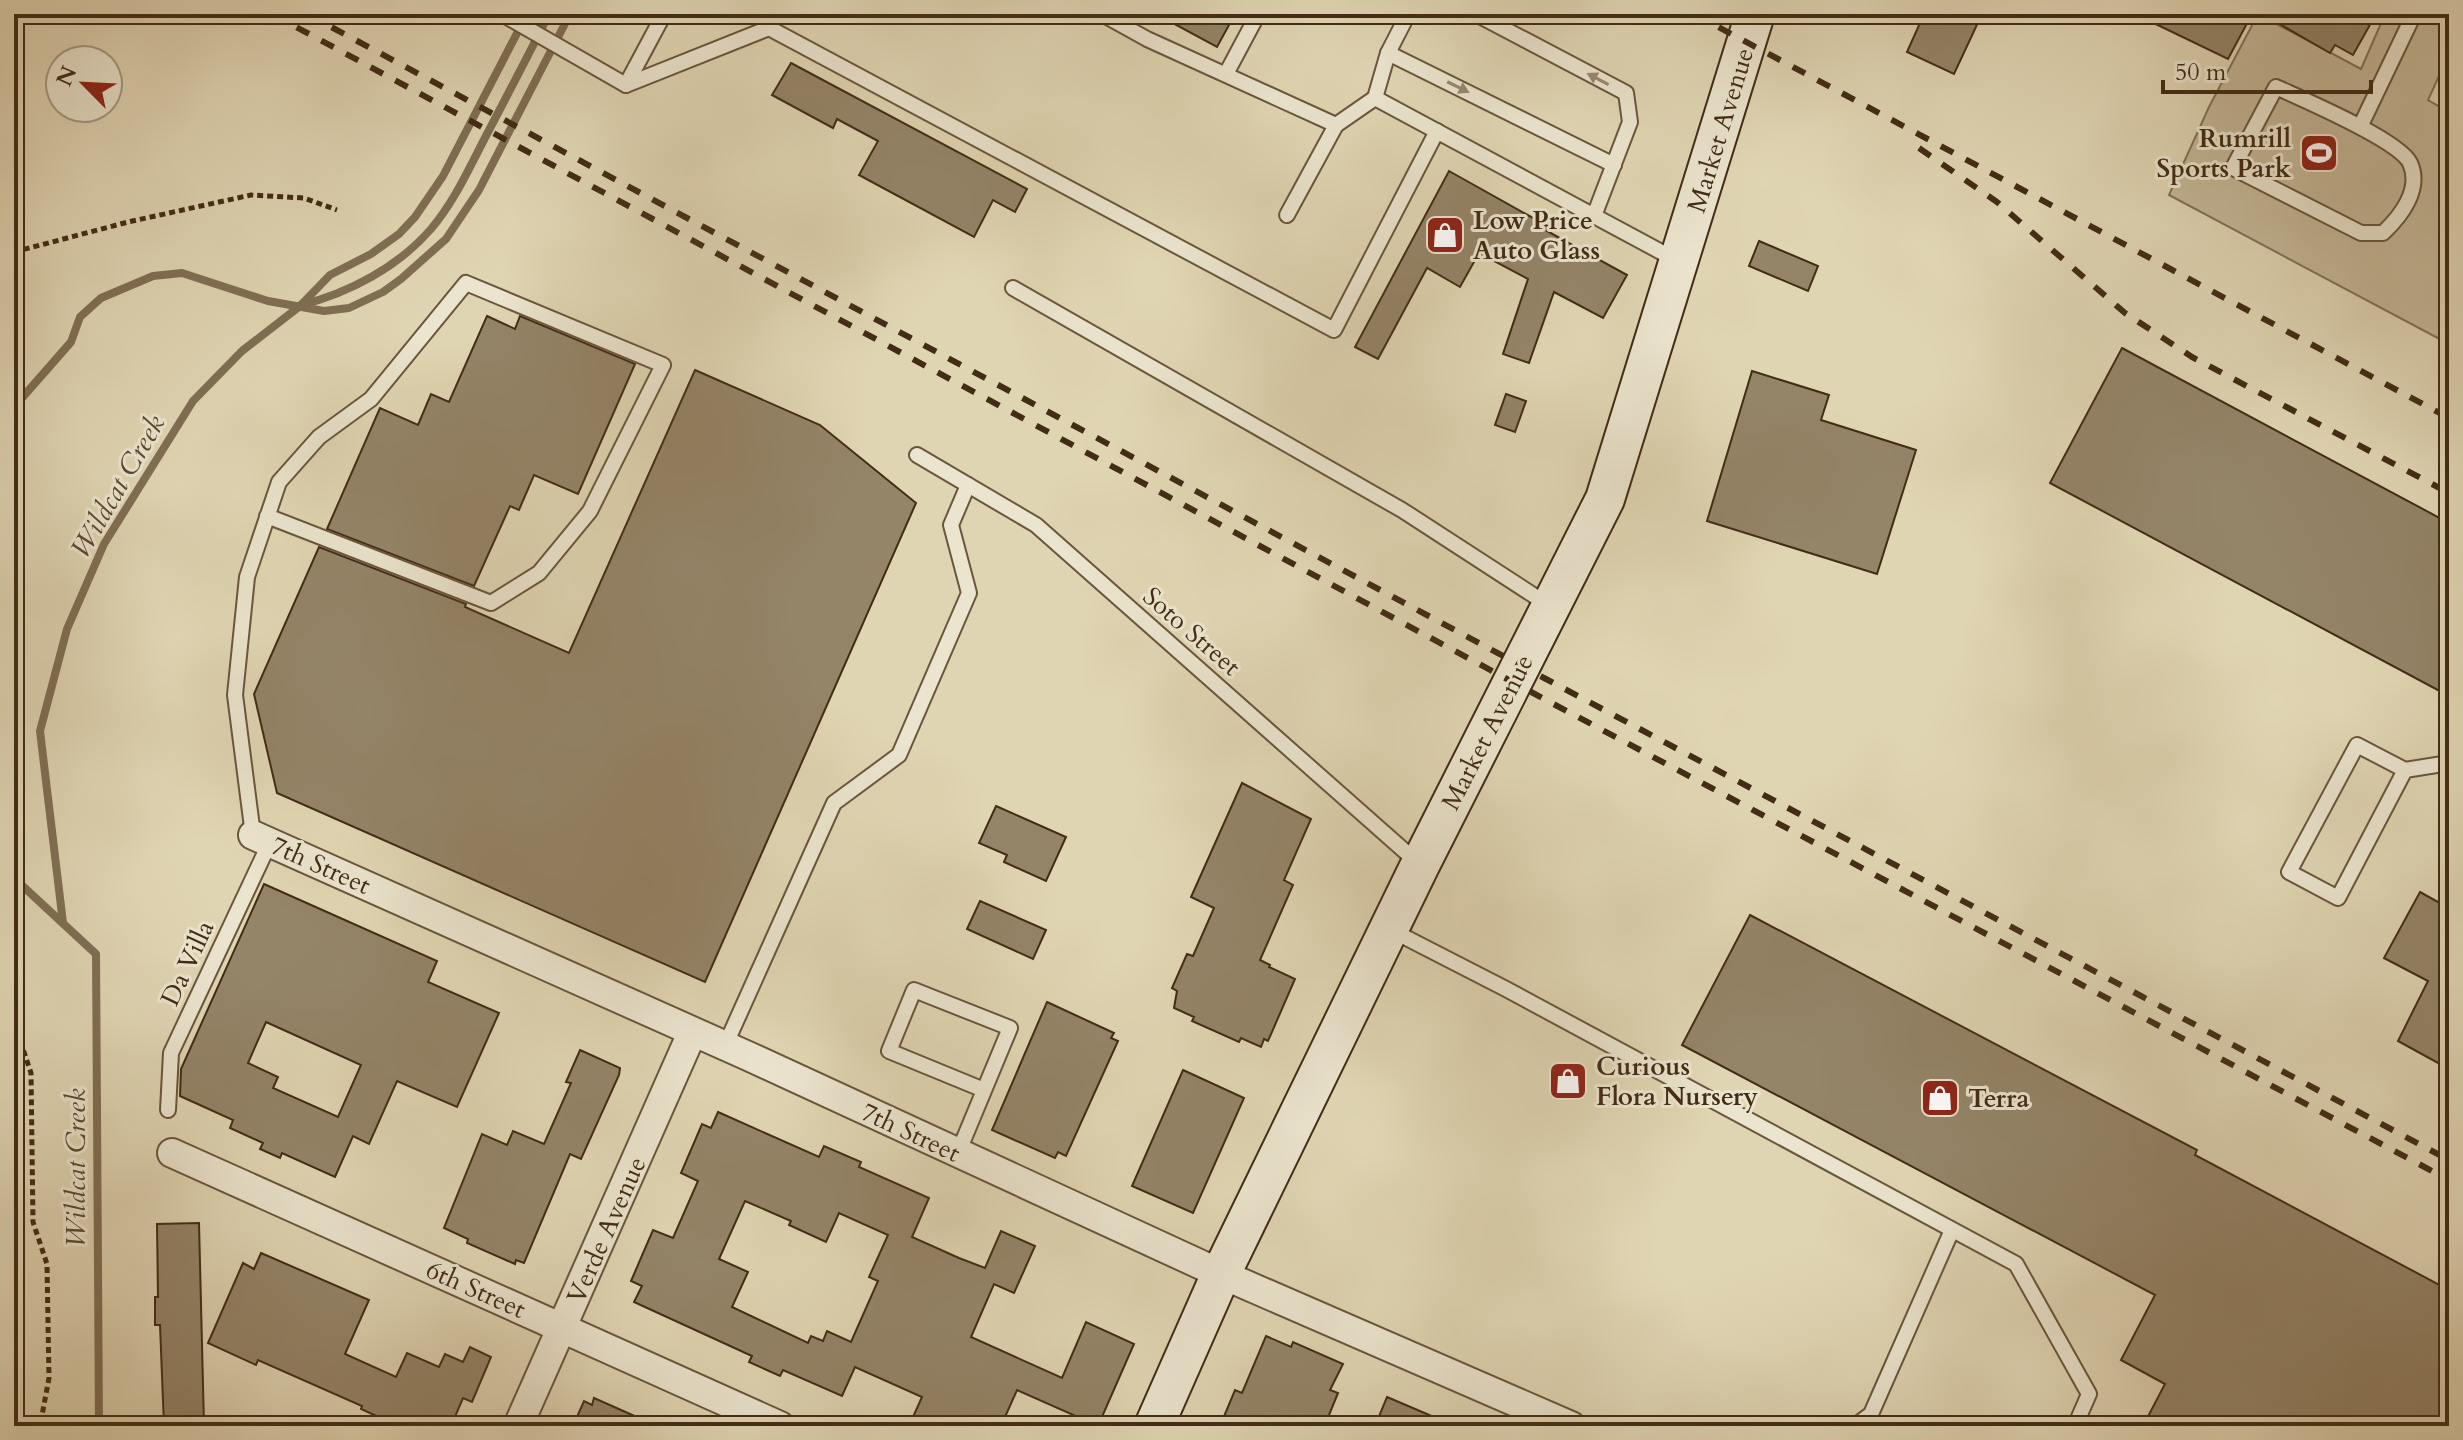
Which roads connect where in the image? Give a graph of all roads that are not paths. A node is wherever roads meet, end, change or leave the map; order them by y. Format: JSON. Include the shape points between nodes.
{"nodes":[{"id":1,"x":502,"y":14,"type":"edge"},
{"id":2,"x":664,"y":14,"type":"edge"},
{"id":3,"x":1102,"y":14,"type":"edge"},
{"id":4,"x":1258,"y":14,"type":"edge"},
{"id":5,"x":1408,"y":14,"type":"edge"},
{"id":6,"x":1476,"y":14,"type":"edge"},
{"id":7,"x":1755,"y":14,"type":"edge"},
{"id":8,"x":2414,"y":14,"type":"edge"},
{"id":9,"x":1388,"y":53,"type":"junction"},
{"id":10,"x":1226,"y":74,"type":"junction"},
{"id":11,"x":626,"y":85,"type":"junction"},
{"id":12,"x":1375,"y":98,"type":"junction"},
{"id":13,"x":1336,"y":125,"type":"junction"},
{"id":14,"x":2360,"y":127,"type":"junction"},
{"id":15,"x":1437,"y":131,"type":"junction"},
{"id":16,"x":1614,"y":165,"type":"junction"},
{"id":17,"x":1287,"y":215,"type":"dead end"},
{"id":18,"x":1594,"y":216,"type":"junction"},
{"id":19,"x":1680,"y":262,"type":"junction"},
{"id":20,"x":1013,"y":288,"type":"dead end"},
{"id":21,"x":917,"y":455,"type":"dead end"},
{"id":22,"x":968,"y":485,"type":"junction"},
{"id":23,"x":267,"y":516,"type":"junction"},
{"id":24,"x":1551,"y":606,"type":"junction"},
{"id":25,"x":2449,"y":763,"type":"edge"},
{"id":26,"x":2405,"y":770,"type":"junction"},
{"id":27,"x":262,"y":838,"type":"junction"},
{"id":28,"x":1420,"y":865,"type":"junction"},
{"id":29,"x":1389,"y":929,"type":"junction"},
{"id":30,"x":692,"y":1033,"type":"junction"},
{"id":31,"x":725,"y":1046,"type":"junction"},
{"id":32,"x":984,"y":1090,"type":"junction"},
{"id":33,"x":168,"y":1110,"type":"dead end"},
{"id":34,"x":172,"y":1153,"type":"dead end"},
{"id":35,"x":958,"y":1153,"type":"junction"},
{"id":36,"x":1952,"y":1230,"type":"junction"},
{"id":37,"x":1221,"y":1274,"type":"junction"},
{"id":38,"x":562,"y":1328,"type":"junction"},
{"id":39,"x":518,"y":1426,"type":"edge"},
{"id":40,"x":780,"y":1426,"type":"edge"},
{"id":41,"x":1154,"y":1426,"type":"edge"},
{"id":42,"x":1571,"y":1426,"type":"edge"},
{"id":43,"x":1855,"y":1426,"type":"edge"},
{"id":44,"x":2075,"y":1426,"type":"edge"}],
"edges":[{"from":1,"to":11,"type":"lane"},
{"from":2,"to":11,"type":"lane"},
{"from":3,"to":10,"type":"lane"},
{"from":4,"to":10,"type":"lane"},
{"from":5,"to":9,"type":"lane"},
{"from":16,"to":6,"type":"lane","one_way":true,"via":[[1630,122],[1626,93]]},
{"from":7,"to":19,"type":"street","name":"Market Avenue"},
{"from":8,"to":14,"type":"lane"},
{"from":9,"to":12,"type":"lane"},
{"from":9,"to":16,"type":"lane","one_way":true},
{"from":10,"to":13,"type":"lane"},
{"from":11,"to":15,"type":"lane","via":[[769,28],[1334,330]]},
{"from":12,"to":13,"type":"lane"},
{"from":12,"to":15,"type":"lane"},
{"from":13,"to":17,"type":"lane"},
{"from":14,"to":14,"type":"lane","via":[[2276,87],[2233,168],[2361,233],[2383,233],[2400,217],[2413,187],[2410,162]]},
{"from":15,"to":18,"type":"lane"},
{"from":16,"to":18,"type":"lane"},
{"from":18,"to":19,"type":"lane"},
{"from":19,"to":24,"type":"street","name":"Market Avenue","via":[[1605,499]]},
{"from":20,"to":24,"type":"lane","via":[[1402,510]]},
{"from":21,"to":22,"type":"lane","name":"Soto Street"},
{"from":22,"to":28,"type":"lane","name":"Soto Street","via":[[1036,525]]},
{"from":22,"to":31,"type":"lane","via":[[951,525],[969,593],[899,755],[834,803]]},
{"from":23,"to":23,"type":"lane","via":[[279,482],[319,437],[371,399],[466,283],[663,365],[590,511],[539,573],[491,603]]},
{"from":23,"to":27,"type":"lane","via":[[247,577],[235,695]]},
{"from":24,"to":28,"type":"street","name":"Market Avenue"},
{"from":25,"to":26,"type":"lane"},
{"from":26,"to":26,"type":"lane","via":[[2338,898],[2289,872],[2357,745]]},
{"from":27,"to":30,"type":"street","name":"7th Street"},
{"from":27,"to":33,"type":"lane","name":"Da Villa","via":[[171,1053]]},
{"from":28,"to":29,"type":"street","name":"Market Avenue"},
{"from":29,"to":36,"type":"lane"},
{"from":29,"to":37,"type":"street","name":"Market Avenue"},
{"from":30,"to":31,"type":"street","name":"7th Street"},
{"from":30,"to":38,"type":"street","name":"Verde Avenue"},
{"from":31,"to":35,"type":"street","name":"7th Street"},
{"from":32,"to":32,"type":"lane","via":[[1010,1028],[914,990],[889,1051]]},
{"from":32,"to":35,"type":"lane"},
{"from":34,"to":38,"type":"street","name":"6th Street"},
{"from":35,"to":37,"type":"street","name":"7th Street"},
{"from":36,"to":43,"type":"lane","via":[[1871,1414]]},
{"from":36,"to":44,"type":"lane","via":[[2016,1264],[2089,1394]]},
{"from":37,"to":41,"type":"street","name":"Market Avenue"},
{"from":37,"to":42,"type":"street","name":"7th Street"},
{"from":38,"to":39,"type":"street","name":"Verde Avenue"},
{"from":38,"to":40,"type":"street","name":"6th Street"}]}
